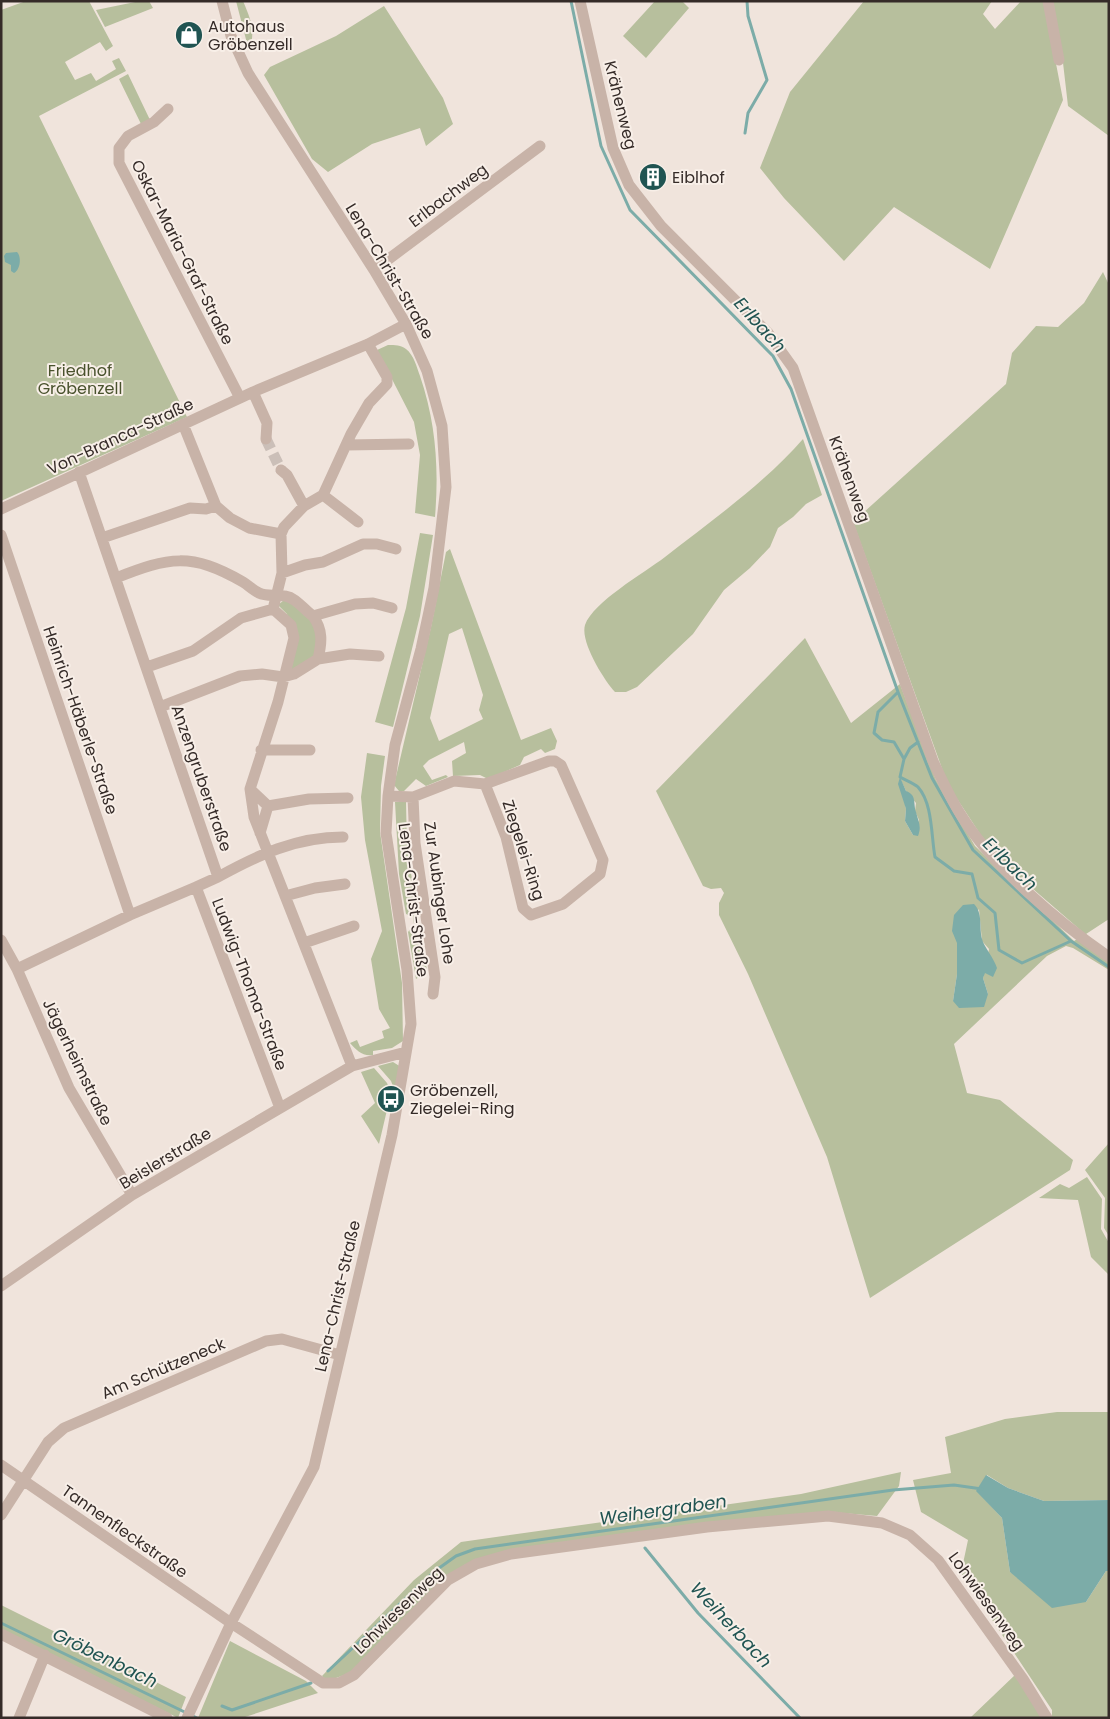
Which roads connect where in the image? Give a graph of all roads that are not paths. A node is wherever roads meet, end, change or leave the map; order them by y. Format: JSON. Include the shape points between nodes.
{"nodes":[{"id":1,"x":222,"y":1,"type":"edge"},
{"id":2,"x":230,"y":1,"type":"edge"},
{"id":3,"x":580,"y":1,"type":"edge"},
{"id":4,"x":1048,"y":1,"type":"edge"},
{"id":5,"x":239,"y":54,"type":"junction"},
{"id":6,"x":1059,"y":60,"type":"dead end"},
{"id":7,"x":168,"y":109,"type":"dead end"},
{"id":8,"x":540,"y":146,"type":"dead end"},
{"id":9,"x":374,"y":270,"type":"junction"},
{"id":10,"x":406,"y":324,"type":"junction"},
{"id":11,"x":368,"y":344,"type":"junction"},
{"id":12,"x":253,"y":392,"type":"junction"},
{"id":13,"x":240,"y":398,"type":"junction"},
{"id":14,"x":184,"y":424,"type":"junction"},
{"id":15,"x":266,"y":439,"type":"tunnel mouth"},
{"id":16,"x":409,"y":444,"type":"dead end"},
{"id":17,"x":346,"y":445,"type":"junction"},
{"id":18,"x":281,"y":470,"type":"tunnel mouth"},
{"id":19,"x":79,"y":472,"type":"junction"},
{"id":20,"x":323,"y":495,"type":"junction"},
{"id":21,"x":216,"y":506,"type":"junction"},
{"id":22,"x":304,"y":506,"type":"junction"},
{"id":23,"x":1,"y":509,"type":"edge"},
{"id":24,"x":358,"y":522,"type":"dead end"},
{"id":25,"x":281,"y":534,"type":"junction"},
{"id":26,"x":1,"y":535,"type":"edge"},
{"id":27,"x":102,"y":538,"type":"junction"},
{"id":28,"x":396,"y":549,"type":"dead end"},
{"id":29,"x":282,"y":573,"type":"junction"},
{"id":30,"x":116,"y":578,"type":"junction"},
{"id":31,"x":276,"y":595,"type":"junction"},
{"id":32,"x":392,"y":608,"type":"dead end"},
{"id":33,"x":273,"y":609,"type":"junction"},
{"id":34,"x":313,"y":616,"type":"junction"},
{"id":35,"x":379,"y":656,"type":"dead end"},
{"id":36,"x":318,"y":659,"type":"junction"},
{"id":37,"x":147,"y":667,"type":"junction"},
{"id":38,"x":283,"y":677,"type":"junction"},
{"id":39,"x":160,"y":707,"type":"junction"},
{"id":40,"x":261,"y":750,"type":"junction"},
{"id":41,"x":310,"y":750,"type":"dead end"},
{"id":42,"x":486,"y":784,"type":"junction"},
{"id":43,"x":250,"y":789,"type":"junction"},
{"id":44,"x":388,"y":796,"type":"junction"},
{"id":45,"x":413,"y":797,"type":"junction"},
{"id":46,"x":348,"y":798,"type":"dead end"},
{"id":47,"x":268,"y":806,"type":"junction"},
{"id":48,"x":260,"y":833,"type":"junction"},
{"id":49,"x":343,"y":837,"type":"dead end"},
{"id":50,"x":268,"y":851,"type":"junction"},
{"id":51,"x":218,"y":877,"type":"junction"},
{"id":52,"x":345,"y":884,"type":"dead end"},
{"id":53,"x":196,"y":887,"type":"junction"},
{"id":54,"x":285,"y":896,"type":"junction"},
{"id":55,"x":130,"y":915,"type":"junction"},
{"id":56,"x":354,"y":926,"type":"dead end"},
{"id":57,"x":1,"y":940,"type":"edge"},
{"id":58,"x":304,"y":943,"type":"junction"},
{"id":59,"x":1109,"y":957,"type":"edge"},
{"id":60,"x":17,"y":969,"type":"junction"},
{"id":61,"x":433,"y":994,"type":"dead end"},
{"id":62,"x":406,"y":1052,"type":"junction"},
{"id":63,"x":352,"y":1066,"type":"junction"},
{"id":64,"x":280,"y":1108,"type":"junction"},
{"id":65,"x":132,"y":1196,"type":"junction"},
{"id":66,"x":1,"y":1270,"type":"edge"},
{"id":67,"x":5,"y":1283,"type":"edge"},
{"id":68,"x":340,"y":1355,"type":"junction"},
{"id":69,"x":1,"y":1465,"type":"edge"},
{"id":70,"x":23,"y":1480,"type":"junction"},
{"id":71,"x":1,"y":1515,"type":"edge"},
{"id":72,"x":231,"y":1623,"type":"junction"},
{"id":73,"x":1,"y":1634,"type":"edge"},
{"id":74,"x":45,"y":1655,"type":"junction"},
{"id":75,"x":18,"y":1718,"type":"edge"},
{"id":76,"x":167,"y":1718,"type":"edge"},
{"id":77,"x":187,"y":1718,"type":"edge"},
{"id":78,"x":1047,"y":1718,"type":"edge"}],
"edges":[{"from":1,"to":5,"type":"street","name":"Lena-Christ-Straße"},
{"from":2,"to":5,"type":"street"},
{"from":3,"to":59,"type":"street","name":"Krähenweg","via":[[613,148],[630,185],[662,226],[768,333],[793,368],[933,761],[945,786],[983,846],[1007,872],[1086,942]]},
{"from":4,"to":6,"type":"street"},
{"from":5,"to":9,"type":"street","name":"Lena-Christ-Straße"},
{"from":7,"to":13,"type":"street","name":"Oskar-Maria-Graf-Straße","via":[[154,122],[128,136],[119,148],[119,162]]},
{"from":8,"to":9,"type":"street","name":"Erlbachweg"},
{"from":9,"to":10,"type":"street","name":"Lena-Christ-Straße"},
{"from":10,"to":11,"type":"street","name":"Von-Branca-Straße"},
{"from":10,"to":44,"type":"street","name":"Lena-Christ-Straße","via":[[427,371],[442,426],[446,487],[434,588],[395,745]]},
{"from":11,"to":12,"type":"street","name":"Von-Branca-Straße"},
{"from":11,"to":17,"type":"street","via":[[387,377],[387,384],[369,403]]},
{"from":12,"to":13,"type":"street","name":"Von-Branca-Straße"},
{"from":12,"to":15,"type":"street","via":[[267,423]]},
{"from":13,"to":14,"type":"street","name":"Von-Branca-Straße"},
{"from":14,"to":19,"type":"street","name":"Von-Branca-Straße"},
{"from":14,"to":21,"type":"street"},
{"from":16,"to":17,"type":"street"},
{"from":17,"to":20,"type":"street"},
{"from":18,"to":22,"type":"street"},
{"from":19,"to":23,"type":"street","name":"Von-Branca-Straße"},
{"from":19,"to":27,"type":"street","name":"Anzengruberstraße"},
{"from":20,"to":22,"type":"street"},
{"from":20,"to":24,"type":"street"},
{"from":21,"to":25,"type":"street","via":[[249,528]]},
{"from":21,"to":27,"type":"street","via":[[190,508]]},
{"from":22,"to":25,"type":"street","via":[[288,520]]},
{"from":25,"to":29,"type":"street"},
{"from":26,"to":55,"type":"street","name":"Heinrich-Häberle-Straße"},
{"from":27,"to":30,"type":"street","name":"Anzengruberstraße"},
{"from":28,"to":29,"type":"street","via":[[363,544],[323,562]]},
{"from":29,"to":31,"type":"street"},
{"from":30,"to":31,"type":"street","via":[[151,564],[176,559],[202,564],[260,593]]},
{"from":30,"to":37,"type":"street","name":"Anzengruberstraße"},
{"from":31,"to":33,"type":"street"},
{"from":31,"to":34,"type":"street","via":[[296,600]]},
{"from":32,"to":34,"type":"street","via":[[373,603],[355,604]]},
{"from":33,"to":37,"type":"street","via":[[241,618],[193,651]]},
{"from":33,"to":38,"type":"street","via":[[291,625],[294,638]]},
{"from":34,"to":36,"type":"street","via":[[320,626],[322,643]]},
{"from":35,"to":36,"type":"street","via":[[350,654]]},
{"from":36,"to":38,"type":"street"},
{"from":37,"to":39,"type":"street","name":"Anzengruberstraße"},
{"from":38,"to":39,"type":"street","via":[[262,674],[240,676]]},
{"from":38,"to":40,"type":"street"},
{"from":39,"to":51,"type":"street","name":"Anzengruberstraße"},
{"from":40,"to":41,"type":"street"},
{"from":40,"to":43,"type":"street"},
{"from":42,"to":42,"type":"street","name":"Ziegelei-Ring","via":[[506,837],[521,903],[526,912],[538,914],[563,904],[600,874],[603,860],[561,765],[549,761]]},
{"from":42,"to":45,"type":"street","name":"Ziegelei-Ring","via":[[454,781]]},
{"from":43,"to":47,"type":"street"},
{"from":43,"to":48,"type":"street"},
{"from":44,"to":45,"type":"street","name":"Ziegelei-Ring"},
{"from":44,"to":62,"type":"street","name":"Lena-Christ-Straße","via":[[386,833],[412,1024]]},
{"from":45,"to":61,"type":"street","name":"Zur Aubinger Lohe","via":[[415,843],[436,977]]},
{"from":46,"to":47,"type":"street","via":[[309,799]]},
{"from":47,"to":48,"type":"street"},
{"from":48,"to":50,"type":"street"},
{"from":49,"to":50,"type":"street","via":[[308,839]]},
{"from":50,"to":51,"type":"street"},
{"from":50,"to":54,"type":"street"},
{"from":51,"to":53,"type":"street","name":"Anzengruberstraße"},
{"from":52,"to":54,"type":"street"},
{"from":53,"to":55,"type":"street","name":"Ludwig-Thoma-Straße"},
{"from":53,"to":64,"type":"street","name":"Ludwig-Thoma-Straße"},
{"from":54,"to":58,"type":"street"},
{"from":55,"to":60,"type":"street","name":"Ludwig-Thoma-Straße"},
{"from":56,"to":58,"type":"street"},
{"from":57,"to":60,"type":"street","name":"Jägerheimstraße"},
{"from":58,"to":63,"type":"street"},
{"from":60,"to":65,"type":"street","name":"Jägerheimstraße","via":[[69,1088]]},
{"from":62,"to":63,"type":"street","name":"Beislerstraße"},
{"from":62,"to":68,"type":"street","name":"Lena-Christ-Straße","via":[[392,1135]]},
{"from":63,"to":64,"type":"street","name":"Beislerstraße"},
{"from":64,"to":65,"type":"street","name":"Beislerstraße"},
{"from":65,"to":67,"type":"street","name":"Beislerstraße"},
{"from":66,"to":67,"type":"street"},
{"from":68,"to":70,"type":"street","name":"Am Schützeneck","via":[[282,1339],[266,1341],[64,1428],[48,1442]]},
{"from":68,"to":72,"type":"street","name":"Lena-Christ-Straße","via":[[314,1467]]},
{"from":69,"to":70,"type":"street","name":"Tannenfleckstraße"},
{"from":70,"to":71,"type":"street","name":"Am Schützeneck"},
{"from":70,"to":72,"type":"street","name":"Tannenfleckstraße"},
{"from":72,"to":77,"type":"street","name":"Lena-Christ-Straße"},
{"from":72,"to":78,"type":"street","name":"Lohwiesenweg","via":[[323,1683],[339,1683],[354,1675],[448,1580],[476,1564],[511,1554],[708,1526],[828,1516],[882,1523],[910,1535],[938,1560]]},
{"from":73,"to":74,"type":"street"},
{"from":74,"to":75,"type":"street"},
{"from":74,"to":76,"type":"street"}]}
